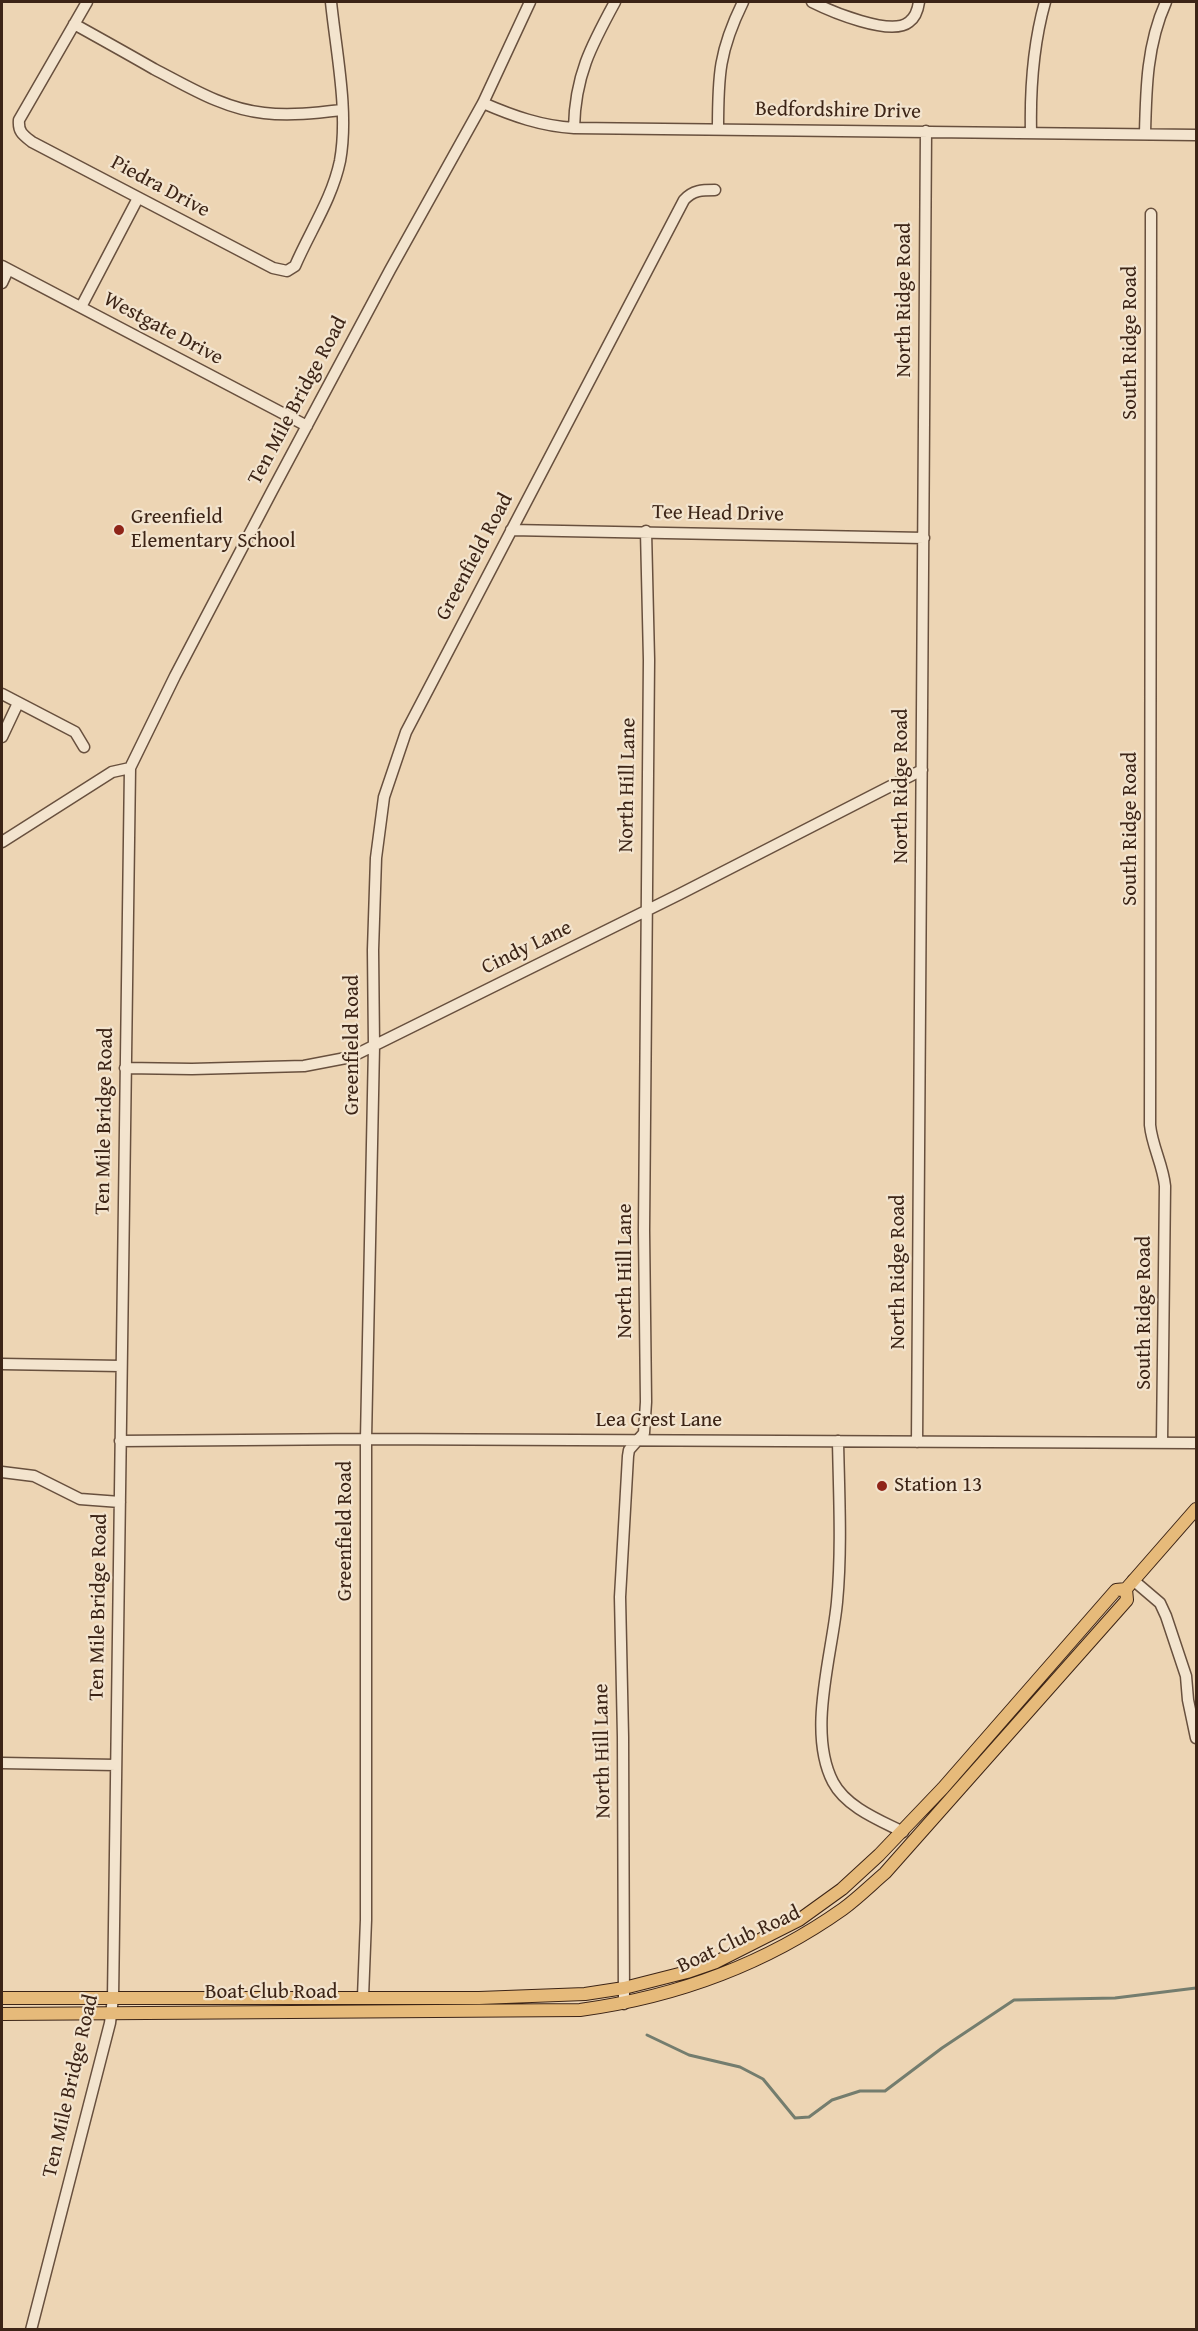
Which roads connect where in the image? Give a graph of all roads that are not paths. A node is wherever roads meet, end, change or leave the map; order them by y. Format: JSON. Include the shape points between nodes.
{"nodes":[{"id":1,"x":87,"y":2,"type":"edge"},
{"id":2,"x":331,"y":2,"type":"edge"},
{"id":3,"x":530,"y":2,"type":"edge"},
{"id":4,"x":615,"y":2,"type":"edge"},
{"id":5,"x":743,"y":2,"type":"edge"},
{"id":6,"x":812,"y":2,"type":"edge"},
{"id":7,"x":919,"y":2,"type":"edge"},
{"id":8,"x":1045,"y":2,"type":"edge"},
{"id":9,"x":1166,"y":2,"type":"edge"},
{"id":10,"x":74,"y":24,"type":"junction"},
{"id":11,"x":483,"y":103,"type":"junction"},
{"id":12,"x":342,"y":110,"type":"junction"},
{"id":13,"x":574,"y":128,"type":"junction"},
{"id":14,"x":718,"y":129,"type":"junction"},
{"id":15,"x":926,"y":131,"type":"junction"},
{"id":16,"x":1031,"y":132,"type":"junction"},
{"id":17,"x":1145,"y":134,"type":"junction"},
{"id":18,"x":1197,"y":135,"type":"edge"},
{"id":19,"x":715,"y":190,"type":"dead end"},
{"id":20,"x":138,"y":198,"type":"junction"},
{"id":21,"x":1151,"y":214,"type":"dead end"},
{"id":22,"x":5,"y":268,"type":"edge"},
{"id":23,"x":2,"y":283,"type":"edge"},
{"id":24,"x":81,"y":307,"type":"junction"},
{"id":25,"x":307,"y":426,"type":"junction"},
{"id":26,"x":510,"y":530,"type":"junction"},
{"id":27,"x":646,"y":531,"type":"junction"},
{"id":28,"x":924,"y":538,"type":"junction"},
{"id":29,"x":2,"y":694,"type":"edge"},
{"id":30,"x":18,"y":703,"type":"junction"},
{"id":31,"x":2,"y":737,"type":"edge"},
{"id":32,"x":84,"y":747,"type":"dead end"},
{"id":33,"x":130,"y":768,"type":"junction"},
{"id":34,"x":922,"y":770,"type":"junction"},
{"id":35,"x":2,"y":842,"type":"edge"},
{"id":36,"x":646,"y":911,"type":"junction"},
{"id":37,"x":374,"y":1046,"type":"junction"},
{"id":38,"x":125,"y":1068,"type":"junction"},
{"id":39,"x":2,"y":1364,"type":"edge"},
{"id":40,"x":121,"y":1366,"type":"junction"},
{"id":41,"x":366,"y":1439,"type":"junction"},
{"id":42,"x":120,"y":1441,"type":"junction"},
{"id":43,"x":637,"y":1441,"type":"junction"},
{"id":44,"x":838,"y":1441,"type":"junction"},
{"id":45,"x":917,"y":1442,"type":"junction"},
{"id":46,"x":1162,"y":1442,"type":"junction"},
{"id":47,"x":1197,"y":1443,"type":"edge"},
{"id":48,"x":2,"y":1472,"type":"edge"},
{"id":49,"x":120,"y":1502,"type":"junction"},
{"id":50,"x":1197,"y":1509,"type":"edge"},
{"id":51,"x":1130,"y":1585,"type":"junction"},
{"id":52,"x":1191,"y":1675,"type":"edge"},
{"id":53,"x":1197,"y":1738,"type":"edge"},
{"id":54,"x":2,"y":1764,"type":"edge"},
{"id":55,"x":116,"y":1765,"type":"junction"},
{"id":56,"x":903,"y":1832,"type":"junction"},
{"id":57,"x":624,"y":1988,"type":"junction"},
{"id":58,"x":363,"y":1997,"type":"junction"},
{"id":59,"x":2,"y":1998,"type":"edge"},
{"id":60,"x":113,"y":1998,"type":"junction"},
{"id":61,"x":624,"y":2004,"type":"junction"},
{"id":62,"x":112,"y":2013,"type":"junction"},
{"id":63,"x":2,"y":2014,"type":"edge"},
{"id":64,"x":31,"y":2330,"type":"edge"}],
"edges":[{"from":1,"to":10,"type":"street"},
{"from":2,"to":12,"type":"street"},
{"from":3,"to":11,"type":"street","name":"Ten Mile Bridge Road"},
{"from":4,"to":13,"type":"street","via":[[578,83]]},
{"from":5,"to":14,"type":"street","via":[[720,61]]},
{"from":6,"to":7,"type":"street","via":[[855,20],[898,26],[914,18]]},
{"from":8,"to":16,"type":"street","via":[[1033,60]]},
{"from":9,"to":17,"type":"street","via":[[1150,48]]},
{"from":10,"to":12,"type":"street","via":[[197,91],[240,108],[284,114]]},
{"from":10,"to":20,"type":"street","name":"Piedra Drive","via":[[19,120],[19,130],[32,142]]},
{"from":11,"to":13,"type":"street","name":"Bedfordshire Drive","via":[[538,124]]},
{"from":11,"to":25,"type":"street","name":"Ten Mile Bridge Road"},
{"from":12,"to":20,"type":"street","name":"Piedra Drive","via":[[339,161],[332,187],[295,266],[287,271],[273,268]]},
{"from":13,"to":14,"type":"street","name":"Bedfordshire Drive"},
{"from":14,"to":15,"type":"street","name":"Bedfordshire Drive"},
{"from":15,"to":16,"type":"street","name":"Bedfordshire Drive"},
{"from":15,"to":28,"type":"street","name":"North Ridge Road"},
{"from":16,"to":17,"type":"street","name":"Bedfordshire Drive"},
{"from":17,"to":18,"type":"street","name":"Bedfordshire Drive"},
{"from":19,"to":26,"type":"street","name":"Greenfield Road","via":[[701,189],[684,200]]},
{"from":20,"to":24,"type":"street"},
{"from":21,"to":46,"type":"street","name":"South Ridge Road","via":[[1150,1125],[1165,1186]]},
{"from":22,"to":23,"type":"street"},
{"from":22,"to":24,"type":"street","name":"Westgate Drive"},
{"from":24,"to":25,"type":"street","name":"Westgate Drive"},
{"from":25,"to":33,"type":"street","name":"Ten Mile Bridge Road"},
{"from":26,"to":27,"type":"street","name":"Tee Head Drive"},
{"from":26,"to":37,"type":"street","name":"Greenfield Road","via":[[405,732],[384,797],[376,858]]},
{"from":27,"to":28,"type":"street","name":"Tee Head Drive"},
{"from":27,"to":36,"type":"street","name":"North Hill Lane"},
{"from":28,"to":34,"type":"street","name":"North Ridge Road"},
{"from":29,"to":30,"type":"street"},
{"from":30,"to":31,"type":"street"},
{"from":30,"to":32,"type":"street","via":[[75,732]]},
{"from":33,"to":35,"type":"street","via":[[112,772]]},
{"from":33,"to":38,"type":"street","name":"Ten Mile Bridge Road"},
{"from":34,"to":36,"type":"street","name":"Cindy Lane"},
{"from":34,"to":45,"type":"street","name":"North Ridge Road"},
{"from":36,"to":37,"type":"street","name":"Cindy Lane"},
{"from":36,"to":43,"type":"street","name":"North Hill Lane","via":[[646,1401],[644,1433]]},
{"from":37,"to":38,"type":"street","name":"Cindy Lane","via":[[351,1057],[304,1066]]},
{"from":37,"to":41,"type":"street","name":"Greenfield Road"},
{"from":38,"to":40,"type":"street","name":"Ten Mile Bridge Road"},
{"from":39,"to":40,"type":"street"},
{"from":40,"to":42,"type":"street","name":"Ten Mile Bridge Road"},
{"from":41,"to":42,"type":"street","name":"Lea Crest Lane"},
{"from":41,"to":43,"type":"street","name":"Lea Crest Lane"},
{"from":41,"to":58,"type":"street","name":"Greenfield Road"},
{"from":42,"to":49,"type":"street","name":"Ten Mile Bridge Road"},
{"from":43,"to":44,"type":"street","name":"Lea Crest Lane"},
{"from":43,"to":57,"type":"street","name":"North Hill Lane","via":[[628,1456],[620,1597]]},
{"from":44,"to":45,"type":"street","name":"Lea Crest Lane"},
{"from":44,"to":56,"type":"street","via":[[840,1565],[822,1703],[824,1757],[834,1786],[860,1811]]},
{"from":45,"to":46,"type":"street","name":"Lea Crest Lane"},
{"from":46,"to":47,"type":"street","name":"Lea Crest Lane"},
{"from":48,"to":49,"type":"street","via":[[34,1476],[80,1498]]},
{"from":49,"to":55,"type":"street","name":"Ten Mile Bridge Road"},
{"from":50,"to":51,"type":"main road","name":"Boat Club Road"},
{"from":51,"to":52,"type":"street","via":[[1160,1603]]},
{"from":51,"to":56,"type":"main road","name":"Boat Club Road","via":[[1116,1590]]},
{"from":51,"to":61,"type":"main road","name":"Boat Club Road","via":[[1127,1600],[998,1748],[885,1873],[844,1908],[785,1945],[731,1970],[670,1993]]},
{"from":52,"to":53,"type":"street","via":[[1188,1700]]},
{"from":54,"to":55,"type":"street"},
{"from":55,"to":60,"type":"street","name":"Ten Mile Bridge Road"},
{"from":56,"to":57,"type":"main road","name":"Boat Club Road","via":[[842,1889],[799,1920],[716,1962]]},
{"from":57,"to":58,"type":"main road","name":"Boat Club Road","via":[[511,1997]]},
{"from":57,"to":61,"type":"street","name":"North Hill Lane"},
{"from":58,"to":60,"type":"main road","name":"Boat Club Road"},
{"from":59,"to":60,"type":"main road","name":"Boat Club Road"},
{"from":60,"to":62,"type":"street","name":"Ten Mile Bridge Road"},
{"from":61,"to":62,"type":"main road","name":"Boat Club Road","via":[[580,2010],[489,2012]]},
{"from":62,"to":63,"type":"main road","name":"Boat Club Road"},
{"from":62,"to":64,"type":"street","name":"Ten Mile Bridge Road"}]}
